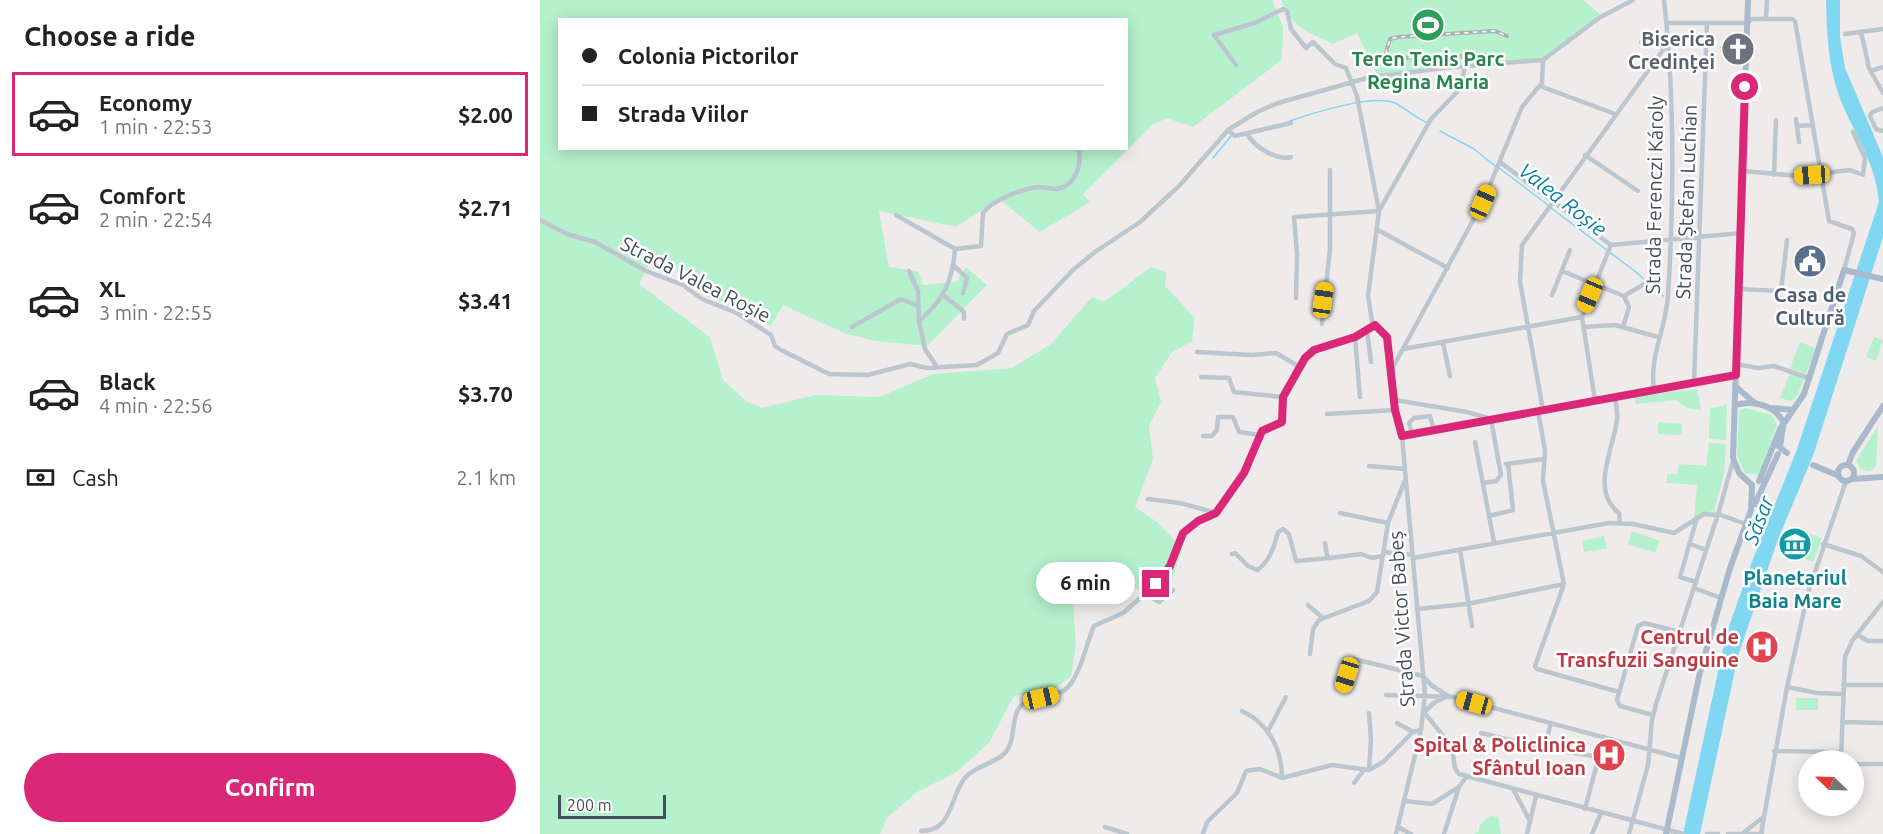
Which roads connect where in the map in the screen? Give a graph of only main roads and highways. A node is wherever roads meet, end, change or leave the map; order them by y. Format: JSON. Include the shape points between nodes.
{"nodes":[{"id":1,"x":1748,"y":0,"type":"edge"},
{"id":2,"x":1883,"y":279,"type":"edge"},
{"id":3,"x":1736,"y":387,"type":"junction"},
{"id":4,"x":1756,"y":404,"type":"junction"},
{"id":5,"x":1736,"y":405,"type":"junction"},
{"id":6,"x":1883,"y":406,"type":"edge"},
{"id":7,"x":1770,"y":407,"type":"junction"},
{"id":8,"x":1793,"y":410,"type":"junction"},
{"id":9,"x":1784,"y":423,"type":"junction"},
{"id":10,"x":1735,"y":441,"type":"junction"},
{"id":11,"x":1780,"y":451,"type":"junction"},
{"id":12,"x":1813,"y":465,"type":"dead end"},
{"id":13,"x":1848,"y":467,"type":"junction"},
{"id":14,"x":1825,"y":470,"type":"junction"},
{"id":15,"x":1839,"y":476,"type":"junction"},
{"id":16,"x":1865,"y":477,"type":"junction"},
{"id":17,"x":1883,"y":477,"type":"edge"},
{"id":18,"x":1849,"y":480,"type":"junction"},
{"id":19,"x":1756,"y":484,"type":"junction"},
{"id":20,"x":1757,"y":501,"type":"junction"},
{"id":21,"x":1751,"y":510,"type":"junction"},
{"id":22,"x":1667,"y":832,"type":"edge"}],
"edges":[{"from":1,"to":3,"type":"main road"},
{"from":2,"to":8,"type":"main road","via":[[1844,270],[1810,378]]},
{"from":3,"to":4,"type":"main road"},
{"from":3,"to":5,"type":"main road"},
{"from":4,"to":5,"type":"main road"},
{"from":4,"to":7,"type":"main road"},
{"from":5,"to":10,"type":"main road"},
{"from":6,"to":13,"type":"main road","via":[[1853,452]]},
{"from":7,"to":8,"type":"main road"},
{"from":7,"to":9,"type":"main road"},
{"from":8,"to":9,"type":"main road"},
{"from":9,"to":11,"type":"main road"},
{"from":10,"to":19,"type":"main road","via":[[1739,469]]},
{"from":10,"to":19,"type":"main road","via":[[1733,458],[1739,473]]},
{"from":11,"to":19,"type":"main road"},
{"from":11,"to":20,"type":"main road"},
{"from":12,"to":14,"type":"main road"},
{"from":13,"to":14,"type":"main road"},
{"from":13,"to":15,"type":"main road"},
{"from":13,"to":16,"type":"main road"},
{"from":13,"to":18,"type":"main road"},
{"from":14,"to":15,"type":"main road"},
{"from":15,"to":18,"type":"main road"},
{"from":16,"to":17,"type":"main road"},
{"from":16,"to":18,"type":"main road"},
{"from":19,"to":20,"type":"main road"},
{"from":19,"to":21,"type":"main road"},
{"from":20,"to":21,"type":"main road"},
{"from":21,"to":22,"type":"main road","via":[[1721,598]]}]}
